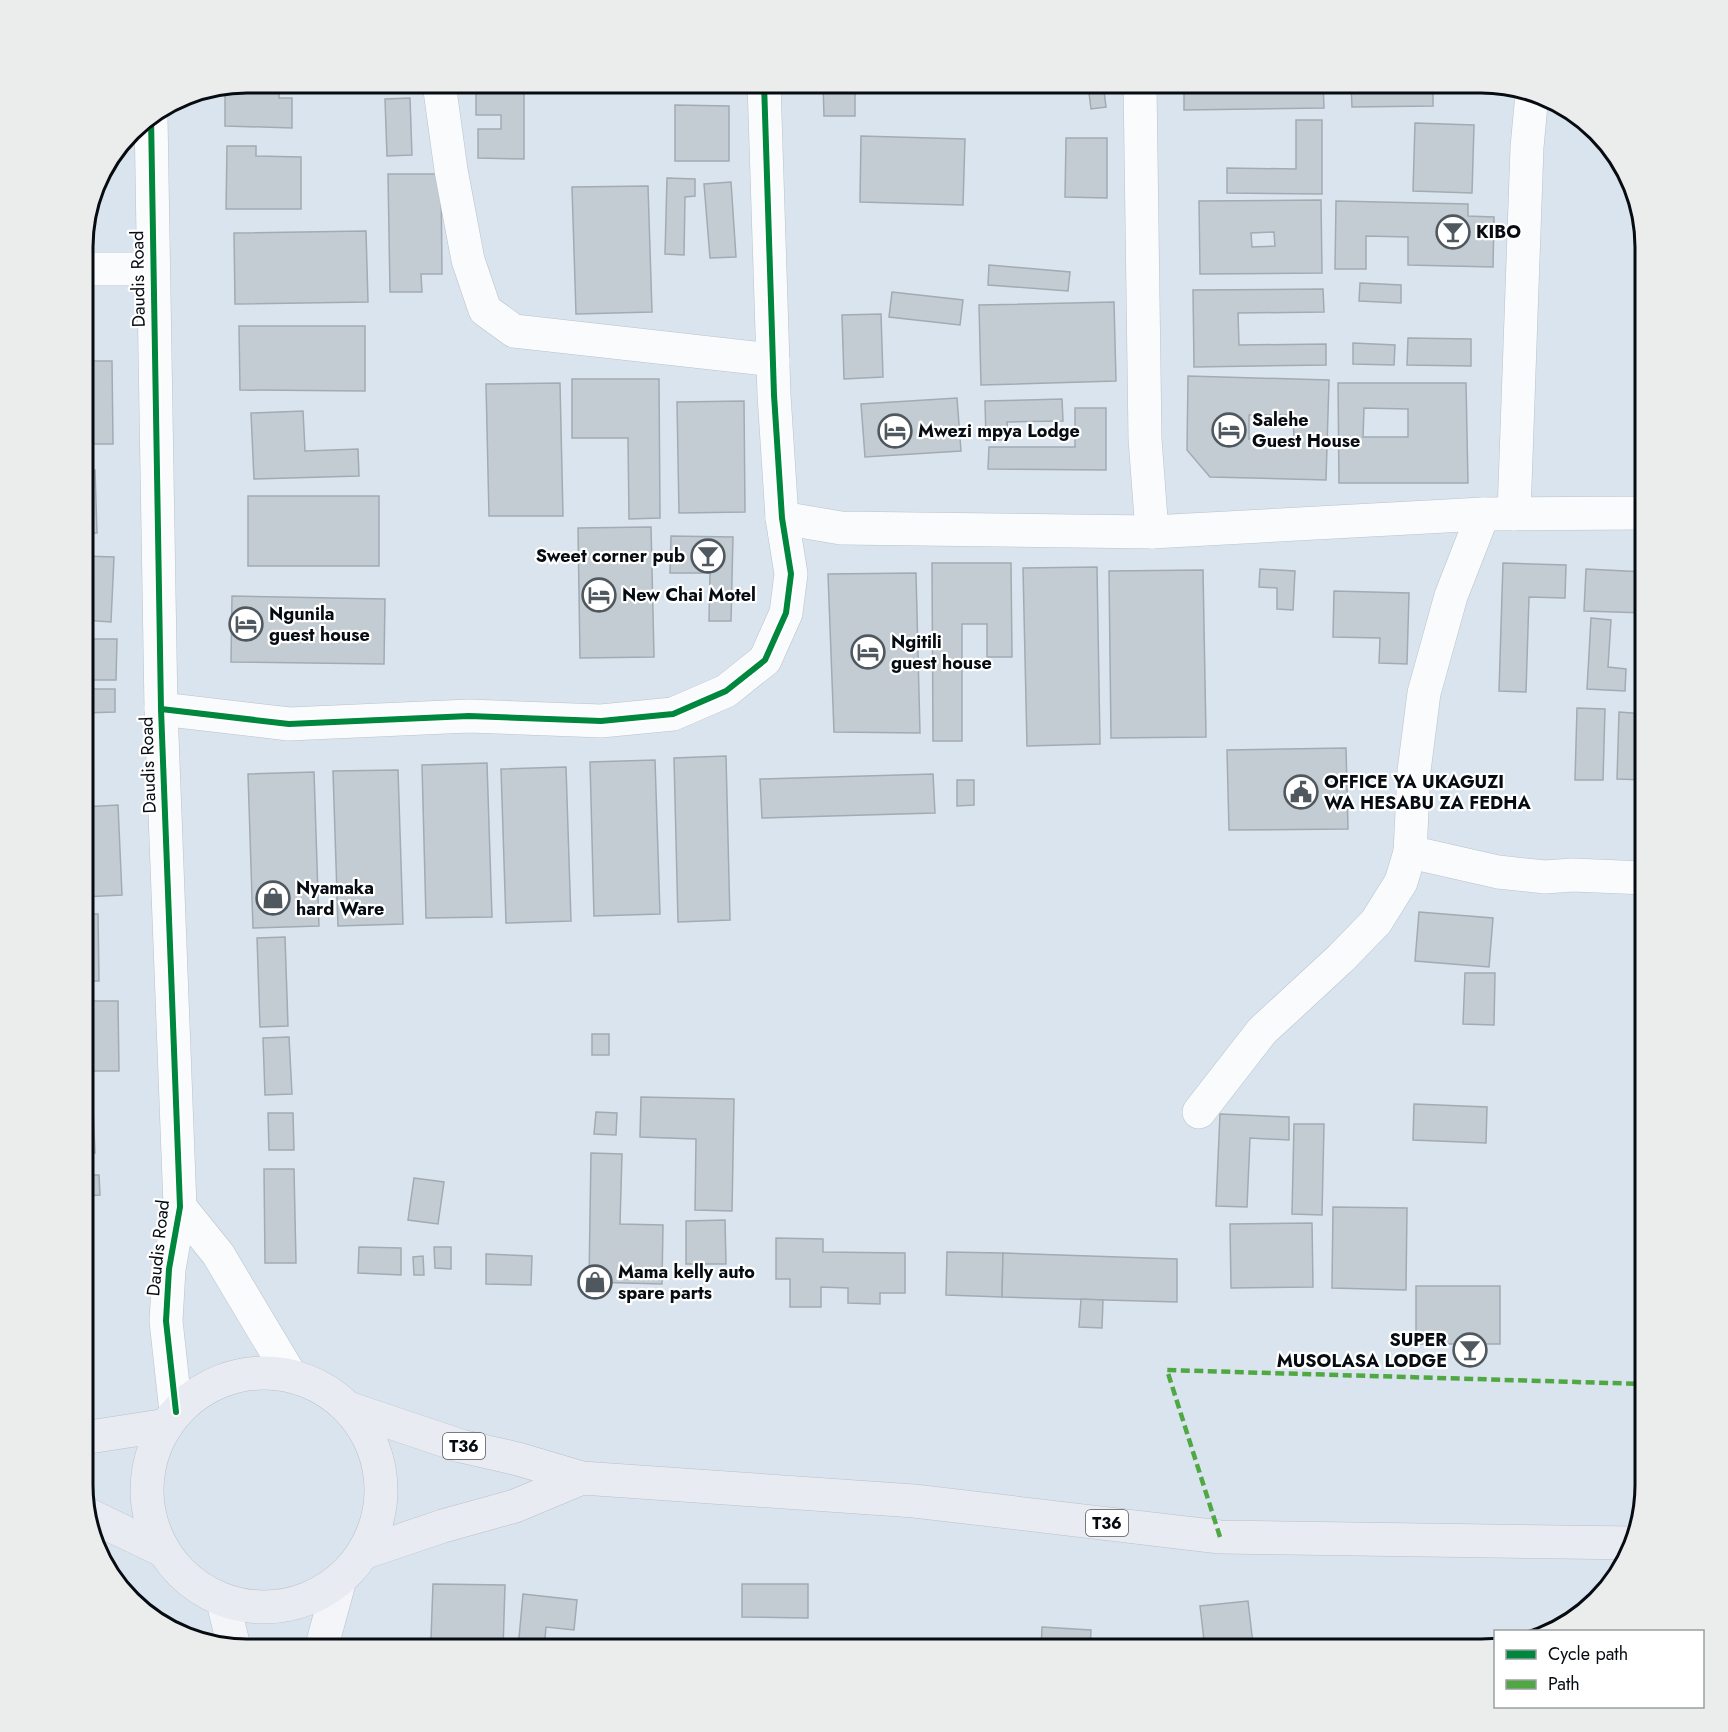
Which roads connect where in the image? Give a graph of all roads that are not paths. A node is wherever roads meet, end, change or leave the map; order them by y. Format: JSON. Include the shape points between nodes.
{"nodes":[{"id":1,"x":440,"y":93,"type":"edge"},
{"id":2,"x":764,"y":93,"type":"edge"},
{"id":3,"x":1140,"y":93,"type":"edge"},
{"id":4,"x":1531,"y":102,"type":"edge"},
{"id":5,"x":151,"y":127,"type":"edge"},
{"id":6,"x":93,"y":269,"type":"edge"},
{"id":7,"x":153,"y":269,"type":"junction"},
{"id":8,"x":773,"y":360,"type":"junction"},
{"id":9,"x":1635,"y":513,"type":"edge"},
{"id":10,"x":1499,"y":514,"type":"junction"},
{"id":11,"x":782,"y":518,"type":"junction"},
{"id":12,"x":1152,"y":532,"type":"junction"},
{"id":13,"x":161,"y":709,"type":"junction"},
{"id":14,"x":1410,"y":852,"type":"junction"},
{"id":15,"x":1635,"y":878,"type":"edge"},
{"id":16,"x":1199,"y":1112,"type":"dead end"},
{"id":17,"x":180,"y":1207,"type":"junction"},
{"id":18,"x":289,"y":1373,"type":"junction"},
{"id":19,"x":348,"y":1408,"type":"junction"},
{"id":20,"x":172,"y":1418,"type":"junction"},
{"id":21,"x":93,"y":1436,"type":"edge"},
{"id":22,"x":582,"y":1478,"type":"junction"},
{"id":23,"x":97,"y":1519,"type":"edge"},
{"id":24,"x":1623,"y":1543,"type":"edge"},
{"id":25,"x":162,"y":1550,"type":"junction"},
{"id":26,"x":366,"y":1552,"type":"junction"},
{"id":27,"x":339,"y":1583,"type":"junction"},
{"id":28,"x":223,"y":1602,"type":"junction"},
{"id":29,"x":232,"y":1638,"type":"edge"},
{"id":30,"x":324,"y":1639,"type":"edge"}],
"edges":[{"from":1,"to":8,"type":"street","via":[[468,260],[485,310],[514,331]]},
{"from":2,"to":8,"type":"street"},
{"from":3,"to":12,"type":"street","via":[[1145,439]]},
{"from":4,"to":10,"type":"street"},
{"from":5,"to":7,"type":"street","name":"Daudis Road"},
{"from":6,"to":7,"type":"street"},
{"from":7,"to":13,"type":"street","name":"Daudis Road"},
{"from":8,"to":11,"type":"street"},
{"from":9,"to":10,"type":"street"},
{"from":10,"to":12,"type":"street"},
{"from":10,"to":14,"type":"street","via":[[1451,596],[1424,693],[1414,771]]},
{"from":11,"to":12,"type":"street","via":[[841,528]]},
{"from":11,"to":13,"type":"street","via":[[791,574],[788,603],[765,660],[726,691],[673,714],[601,721],[469,716],[289,724]]},
{"from":13,"to":17,"type":"street","name":"Daudis Road"},
{"from":14,"to":15,"type":"street","via":[[1545,878]]},
{"from":14,"to":16,"type":"street","via":[[1401,882],[1376,922],[1262,1031]]},
{"from":17,"to":18,"type":"street","name":"Daudis Road","via":[[218,1254]]},
{"from":17,"to":20,"type":"street","name":"Daudis Road","via":[[168,1269],[166,1321]]},
{"from":18,"to":19,"type":"highway","number":"T36","via":[[319,1386]]},
{"from":18,"to":20,"type":"highway","number":"T36","via":[[246,1373],[212,1384],[182,1405]]},
{"from":19,"to":22,"type":"highway","number":"T36","via":[[461,1446]]},
{"from":19,"to":26,"type":"highway","number":"T36","via":[[370,1438],[381,1473],[380,1514]]},
{"from":20,"to":21,"type":"highway"},
{"from":20,"to":25,"type":"highway","number":"T36","via":[[159,1436],[147,1471],[148,1511]]},
{"from":22,"to":24,"type":"highway","number":"T36","via":[[914,1501],[1220,1536]]},
{"from":22,"to":26,"type":"highway","number":"T36","via":[[515,1506]]},
{"from":23,"to":25,"type":"highway","number":"T36"},
{"from":25,"to":28,"type":"highway","number":"T36","via":[[188,1581]]},
{"from":26,"to":27,"type":"highway","number":"T36"},
{"from":27,"to":28,"type":"highway","number":"T36","via":[[303,1603],[263,1609]]},
{"from":27,"to":30,"type":"main road"},
{"from":28,"to":29,"type":"main road"}]}
